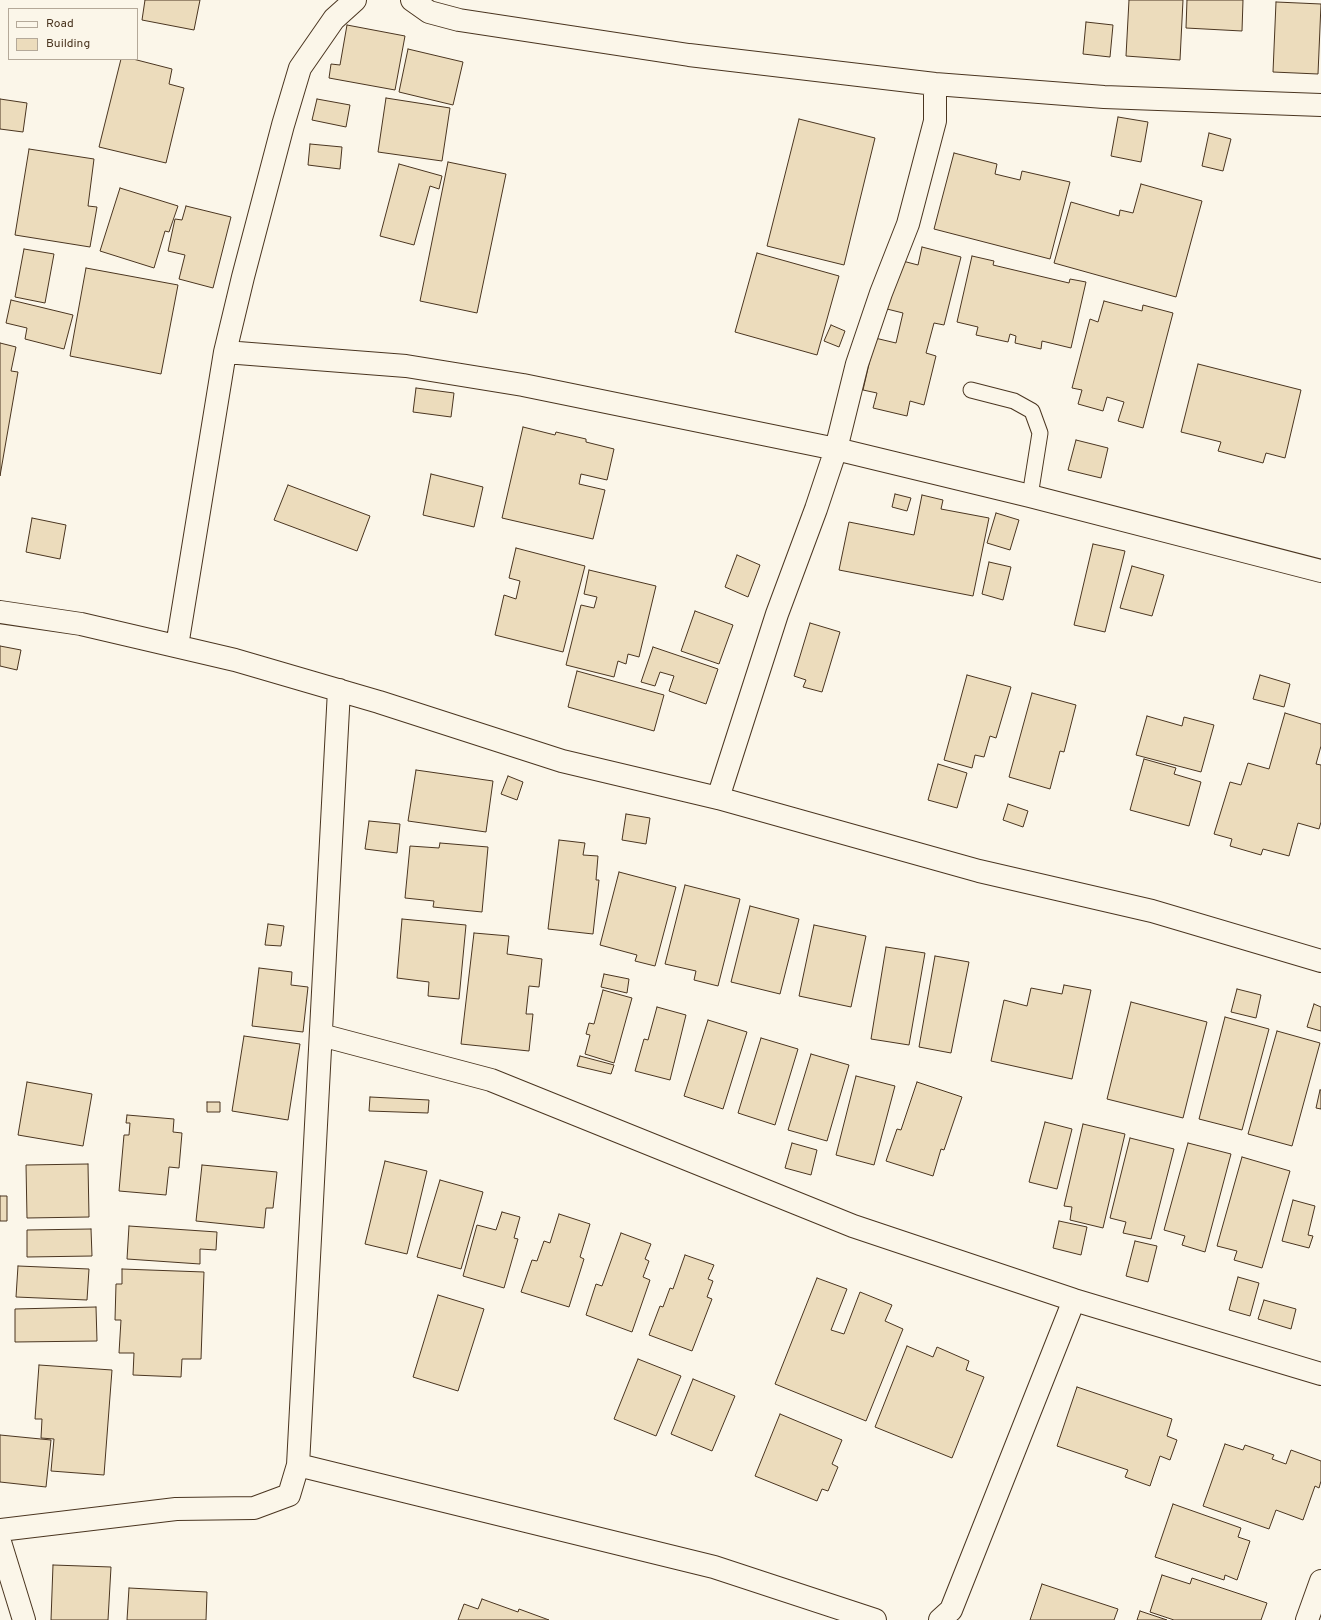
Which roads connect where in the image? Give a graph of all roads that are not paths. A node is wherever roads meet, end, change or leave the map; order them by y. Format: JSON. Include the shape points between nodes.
{"nodes":[{"id":1,"x":355,"y":0,"type":"edge"},
{"id":2,"x":412,"y":0,"type":"edge"},
{"id":3,"x":935,"y":84,"type":"junction"},
{"id":4,"x":1321,"y":105,"type":"edge"},
{"id":5,"x":225,"y":352,"type":"junction"},
{"id":6,"x":971,"y":390,"type":"dead end"},
{"id":7,"x":836,"y":449,"type":"junction"},
{"id":8,"x":1030,"y":496,"type":"junction"},
{"id":9,"x":1321,"y":571,"type":"edge"},
{"id":10,"x":0,"y":612,"type":"edge"},
{"id":11,"x":177,"y":646,"type":"junction"},
{"id":12,"x":339,"y":690,"type":"junction"},
{"id":13,"x":718,"y":798,"type":"junction"},
{"id":14,"x":1321,"y":961,"type":"edge"},
{"id":15,"x":321,"y":1035,"type":"junction"},
{"id":16,"x":1074,"y":1300,"type":"junction"},
{"id":17,"x":1321,"y":1374,"type":"edge"},
{"id":18,"x":298,"y":1465,"type":"junction"},
{"id":19,"x":0,"y":1530,"type":"edge"},
{"id":20,"x":0,"y":1542,"type":"edge"},
{"id":21,"x":1321,"y":1581,"type":"edge"},
{"id":22,"x":24,"y":1620,"type":"edge"},
{"id":23,"x":875,"y":1620,"type":"edge"},
{"id":24,"x":940,"y":1620,"type":"edge"},
{"id":25,"x":1307,"y":1620,"type":"edge"}],
"edges":[{"from":1,"to":5,"type":"street","via":[[334,18],[300,68]]},
{"from":2,"to":3,"type":"street","via":[[429,12],[459,20],[689,54]]},
{"from":3,"to":4,"type":"street","via":[[1104,97]]},
{"from":3,"to":7,"type":"street","via":[[935,121],[908,224],[881,293],[858,364]]},
{"from":5,"to":7,"type":"street","via":[[414,367],[523,385]]},
{"from":5,"to":11,"type":"street"},
{"from":6,"to":8,"type":"lane","via":[[1014,401],[1032,411],[1040,433]]},
{"from":7,"to":8,"type":"street"},
{"from":7,"to":13,"type":"street","via":[[777,614]]},
{"from":8,"to":9,"type":"street"},
{"from":10,"to":11,"type":"street","via":[[81,624]]},
{"from":11,"to":12,"type":"street"},
{"from":12,"to":13,"type":"street","via":[[562,761]]},
{"from":12,"to":15,"type":"street"},
{"from":13,"to":14,"type":"street","via":[[979,871],[1152,911]]},
{"from":15,"to":16,"type":"street","via":[[491,1080],[853,1226]]},
{"from":15,"to":18,"type":"street"},
{"from":16,"to":17,"type":"street"},
{"from":16,"to":24,"type":"street","via":[[951,1610]]},
{"from":18,"to":19,"type":"street","via":[[289,1494],[254,1508],[176,1509]]},
{"from":18,"to":23,"type":"street","via":[[714,1567]]},
{"from":20,"to":22,"type":"street"},
{"from":21,"to":25,"type":"street"}]}
